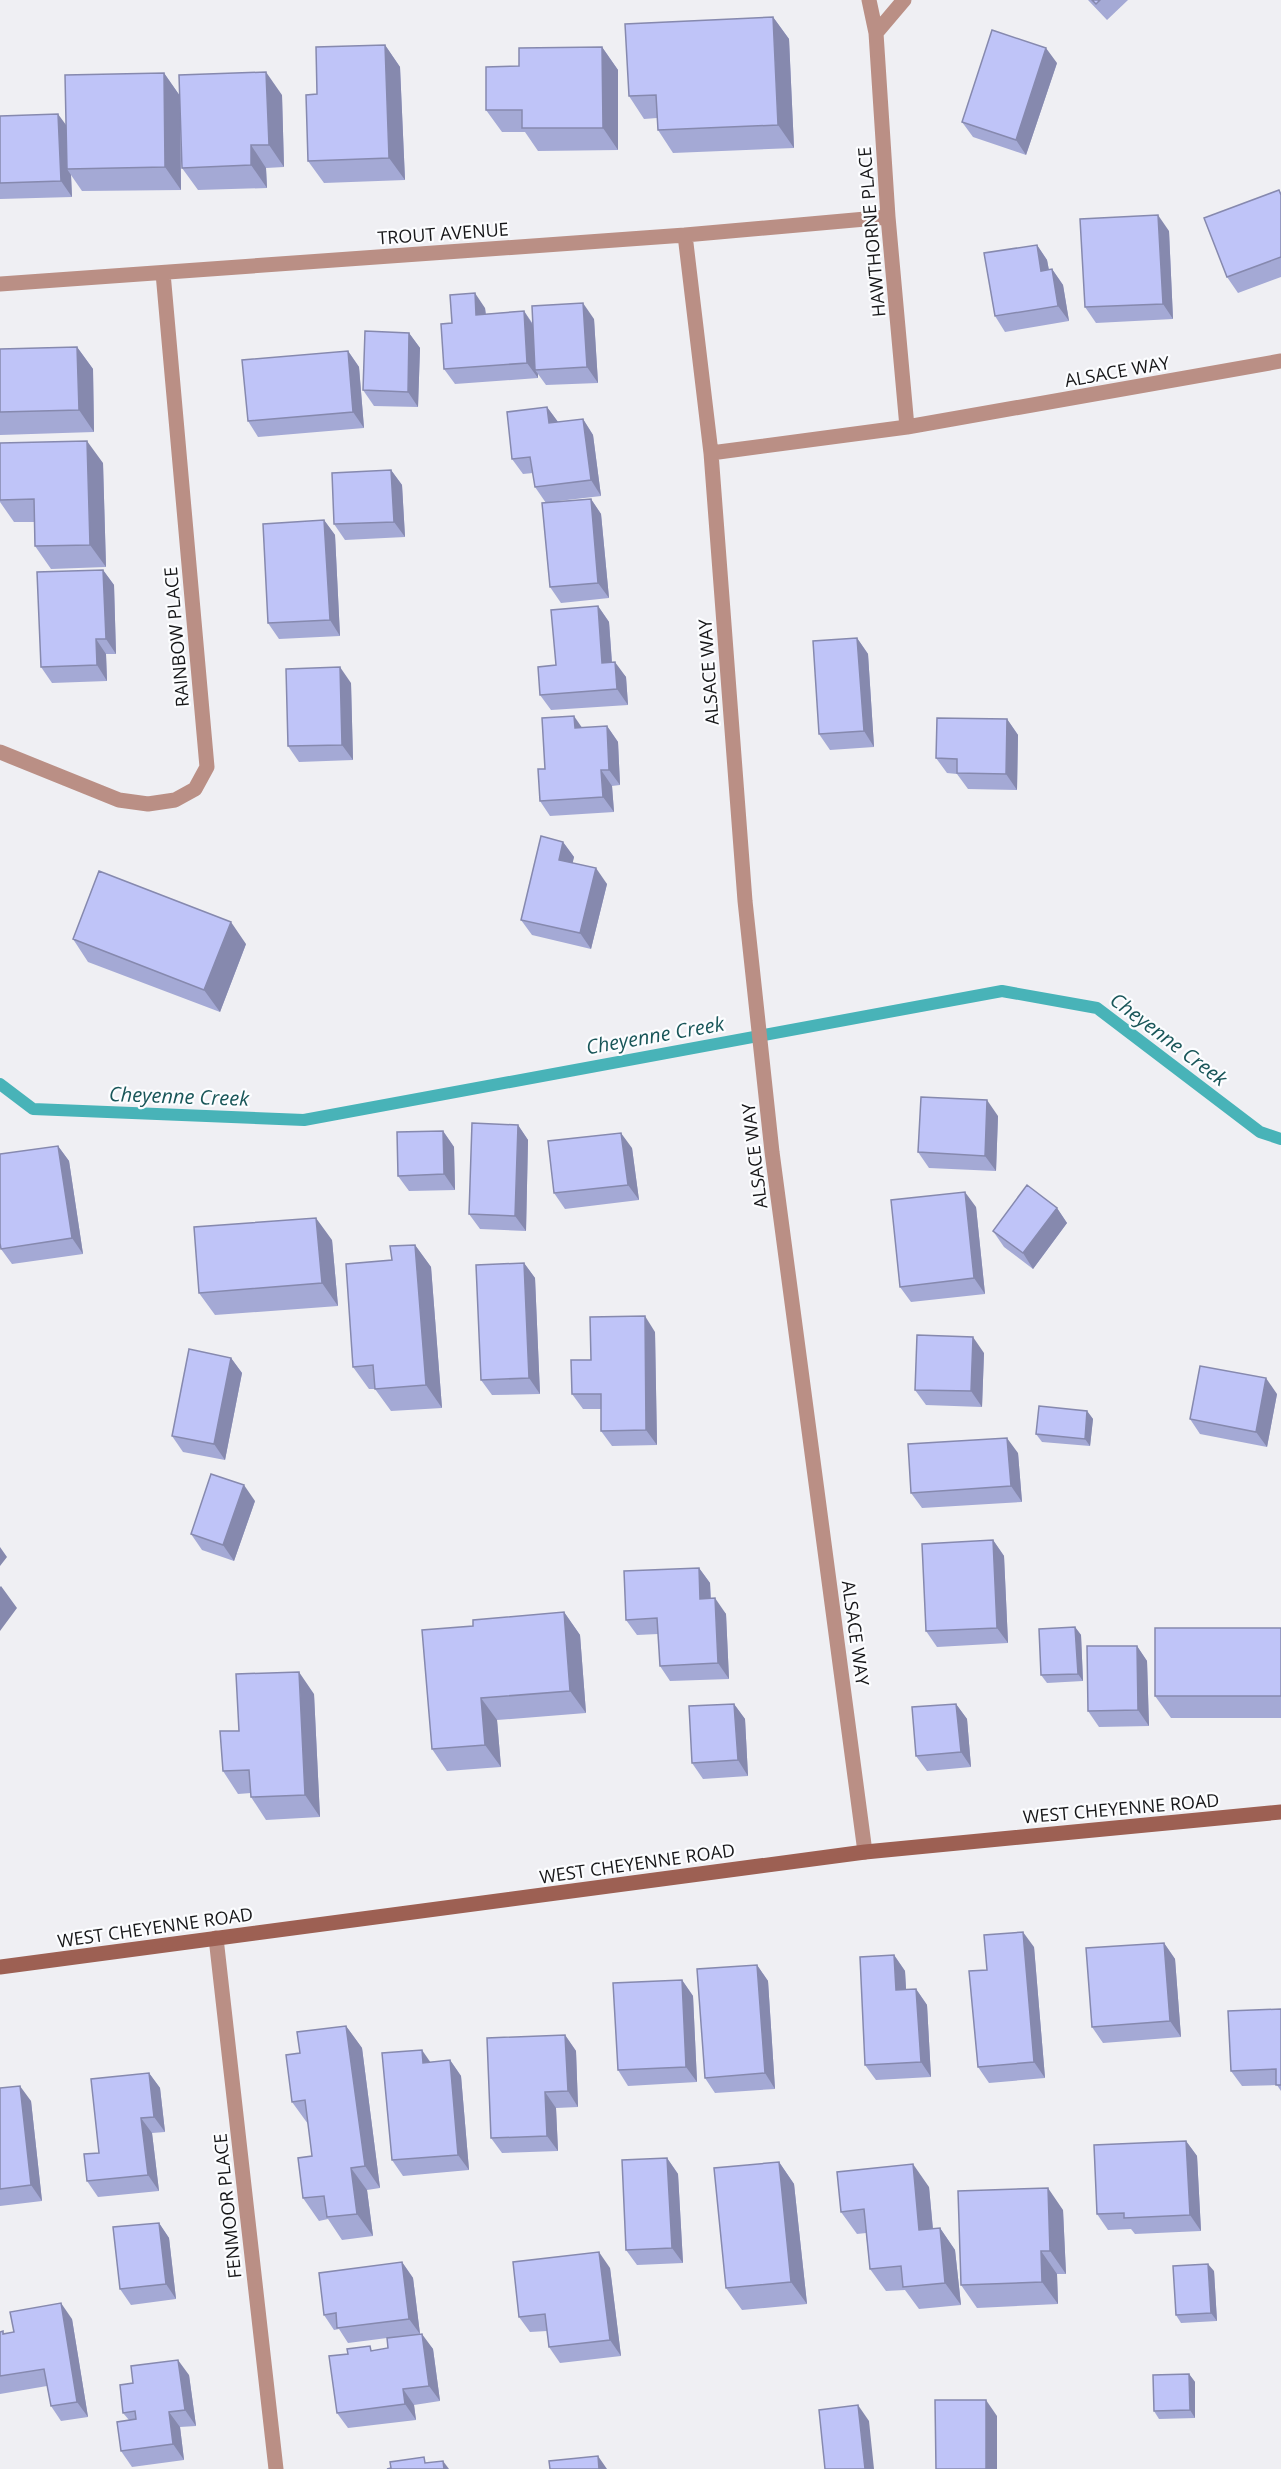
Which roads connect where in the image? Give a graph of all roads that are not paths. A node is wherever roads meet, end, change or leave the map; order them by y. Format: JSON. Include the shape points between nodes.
{"nodes":[{"id":1,"x":869,"y":0,"type":"edge"},
{"id":2,"x":904,"y":0,"type":"edge"},
{"id":3,"x":876,"y":33,"type":"junction"},
{"id":4,"x":888,"y":217,"type":"junction"},
{"id":5,"x":685,"y":235,"type":"junction"},
{"id":6,"x":163,"y":273,"type":"junction"},
{"id":7,"x":0,"y":284,"type":"edge"},
{"id":8,"x":1281,"y":362,"type":"edge"},
{"id":9,"x":907,"y":427,"type":"junction"},
{"id":10,"x":711,"y":453,"type":"junction"},
{"id":11,"x":0,"y":752,"type":"edge"},
{"id":12,"x":1281,"y":1812,"type":"edge"},
{"id":13,"x":865,"y":1852,"type":"junction"},
{"id":14,"x":216,"y":1938,"type":"junction"},
{"id":15,"x":0,"y":1967,"type":"edge"},
{"id":16,"x":276,"y":2469,"type":"edge"}],
"edges":[{"from":1,"to":3,"type":"street","name":"HAWTHORNE PLACE"},
{"from":2,"to":3,"type":"street"},
{"from":3,"to":4,"type":"street","name":"HAWTHORNE PLACE"},
{"from":4,"to":5,"type":"street","name":"TROUT AVENUE"},
{"from":4,"to":9,"type":"street","name":"HAWTHORNE PLACE"},
{"from":5,"to":6,"type":"street","name":"TROUT AVENUE"},
{"from":5,"to":10,"type":"street","name":"ALSACE WAY"},
{"from":6,"to":7,"type":"street","name":"TROUT AVENUE"},
{"from":6,"to":11,"type":"street","name":"RAINBOW PLACE","via":[[207,767],[195,789],[174,800],[148,804],[119,800]]},
{"from":8,"to":9,"type":"street","name":"ALSACE WAY"},
{"from":9,"to":10,"type":"street","name":"ALSACE WAY"},
{"from":10,"to":13,"type":"street","name":"ALSACE WAY","via":[[745,901],[772,1152]]},
{"from":12,"to":13,"type":"main road","name":"WEST CHEYENNE ROAD"},
{"from":13,"to":14,"type":"main road","name":"WEST CHEYENNE ROAD"},
{"from":14,"to":15,"type":"main road","name":"WEST CHEYENNE ROAD"},
{"from":14,"to":16,"type":"street","name":"FENMOOR PLACE"}]}
